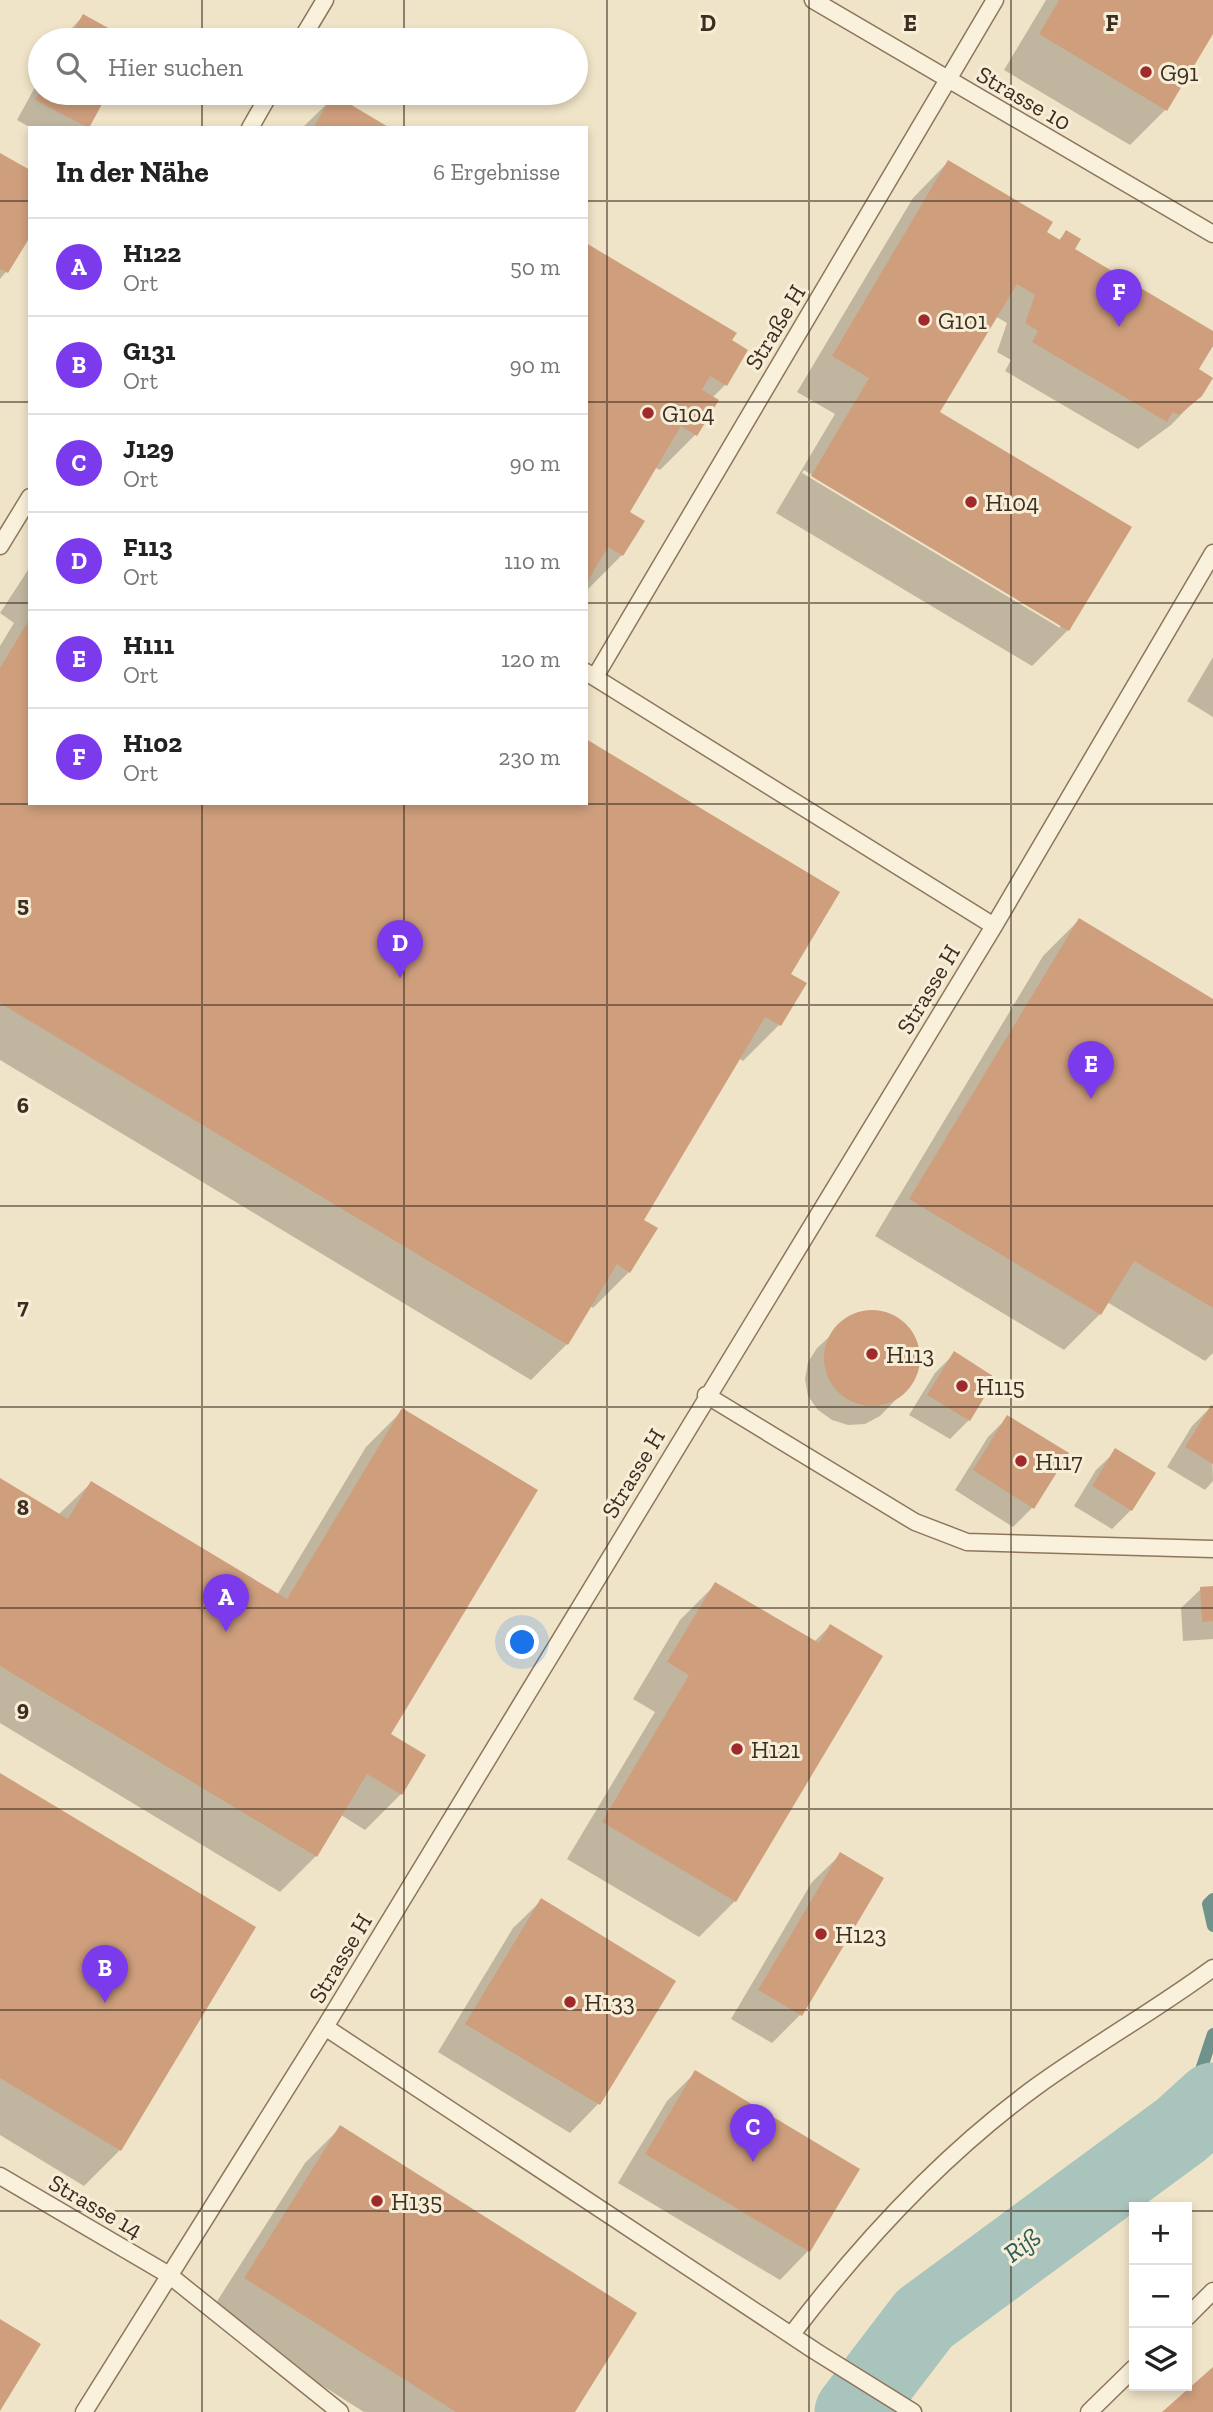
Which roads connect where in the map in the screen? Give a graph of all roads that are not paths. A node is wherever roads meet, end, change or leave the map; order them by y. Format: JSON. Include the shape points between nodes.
{"nodes":[{"id":1,"x":325,"y":0,"type":"edge"},
{"id":2,"x":813,"y":0,"type":"edge"},
{"id":3,"x":995,"y":0,"type":"edge"},
{"id":4,"x":308,"y":28,"type":"edge"},
{"id":5,"x":948,"y":79,"type":"junction"},
{"id":6,"x":263,"y":105,"type":"edge"},
{"id":7,"x":251,"y":126,"type":"edge"},
{"id":8,"x":1213,"y":234,"type":"edge"},
{"id":9,"x":28,"y":500,"type":"edge"},
{"id":10,"x":0,"y":546,"type":"edge"},
{"id":11,"x":1213,"y":553,"type":"edge"},
{"id":12,"x":590,"y":675,"type":"edge"},
{"id":13,"x":994,"y":926,"type":"junction"},
{"id":14,"x":706,"y":1395,"type":"junction"},
{"id":15,"x":1213,"y":1549,"type":"edge"},
{"id":16,"x":1213,"y":1968,"type":"edge"},
{"id":17,"x":325,"y":2027,"type":"junction"},
{"id":18,"x":0,"y":2176,"type":"edge"},
{"id":19,"x":169,"y":2275,"type":"junction"},
{"id":20,"x":1213,"y":2291,"type":"edge"},
{"id":21,"x":1192,"y":2312,"type":"edge"},
{"id":22,"x":792,"y":2334,"type":"junction"},
{"id":23,"x":1129,"y":2373,"type":"edge"},
{"id":24,"x":83,"y":2412,"type":"edge"},
{"id":25,"x":340,"y":2412,"type":"edge"},
{"id":26,"x":913,"y":2412,"type":"edge"},
{"id":27,"x":1089,"y":2412,"type":"edge"}],
"edges":[{"from":1,"to":4,"type":"lane"},
{"from":2,"to":5,"type":"lane","name":"Strasse 10"},
{"from":3,"to":5,"type":"lane","name":"Straße H"},
{"from":5,"to":8,"type":"lane","name":"Strasse 10"},
{"from":5,"to":12,"type":"lane","name":"Straße H"},
{"from":6,"to":7,"type":"lane"},
{"from":9,"to":10,"type":"lane"},
{"from":11,"to":13,"type":"lane","name":"Strasse H"},
{"from":12,"to":13,"type":"lane"},
{"from":13,"to":14,"type":"lane","name":"Strasse H"},
{"from":14,"to":15,"type":"lane","via":[[915,1522],[967,1542]]},
{"from":14,"to":17,"type":"lane","name":"Strasse H"},
{"from":16,"to":22,"type":"lane","via":[[1036,2087],[919,2186],[842,2269]]},
{"from":17,"to":19,"type":"lane","name":"Strasse H"},
{"from":17,"to":22,"type":"lane"},
{"from":18,"to":19,"type":"lane","name":"Strasse 14"},
{"from":19,"to":24,"type":"lane","name":"Strasse H"},
{"from":19,"to":25,"type":"lane","name":"Strasse 14"},
{"from":20,"to":21,"type":"lane"},
{"from":22,"to":26,"type":"lane"},
{"from":23,"to":27,"type":"lane"}]}
